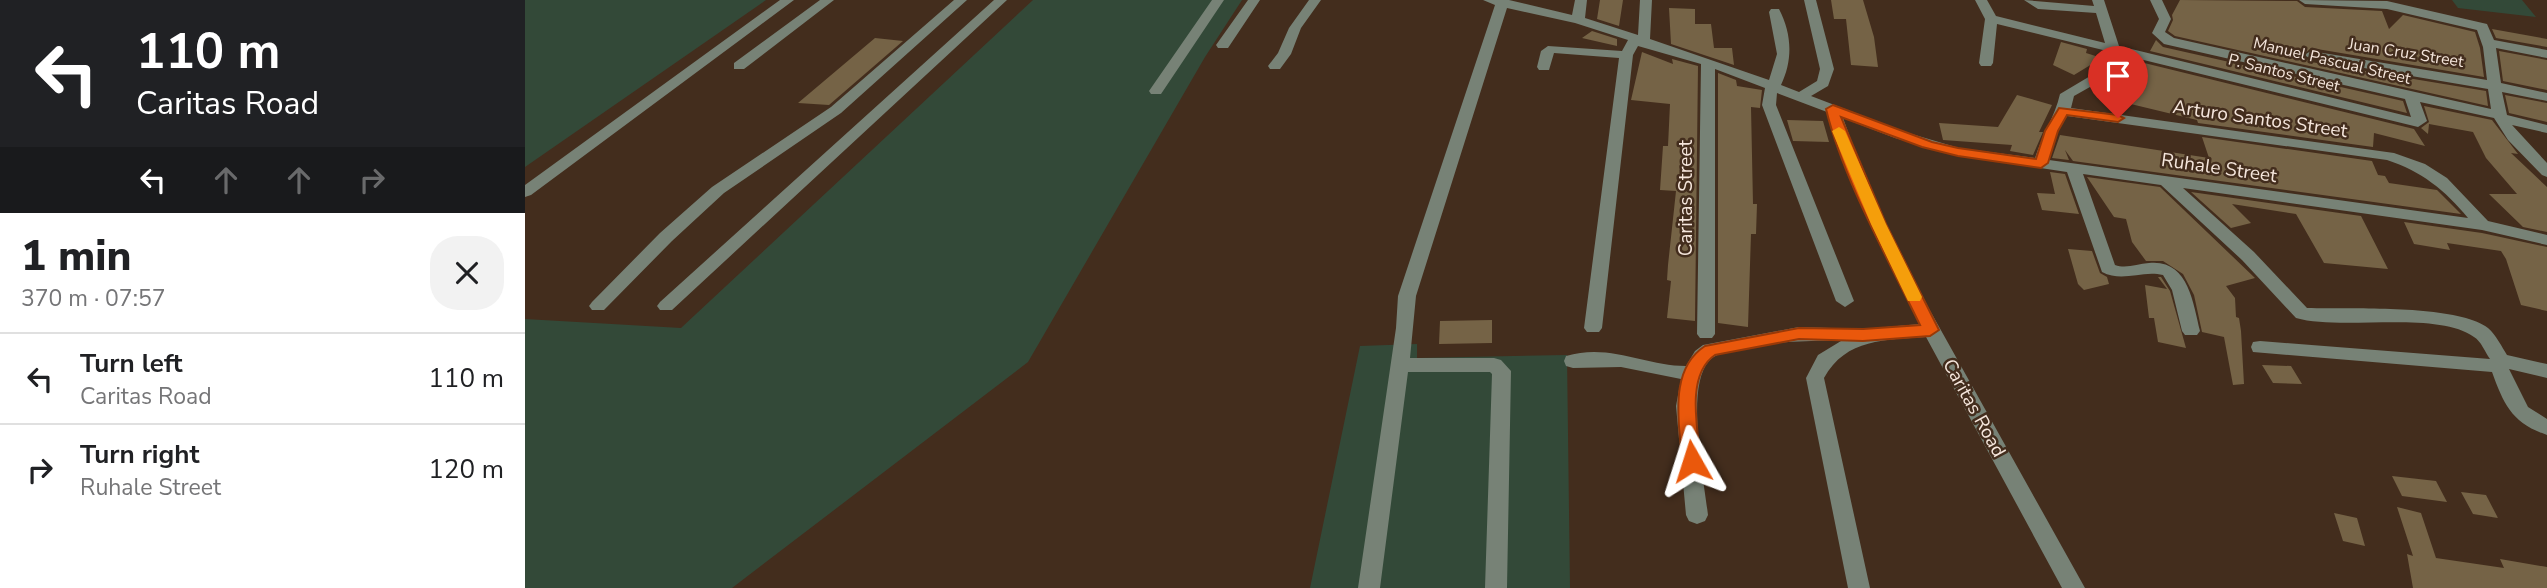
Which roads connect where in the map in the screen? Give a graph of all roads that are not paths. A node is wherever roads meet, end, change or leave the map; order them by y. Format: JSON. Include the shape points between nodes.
{"nodes":[{"id":1,"x":788,"y":0,"type":"edge"},
{"id":2,"x":828,"y":0,"type":"edge"},
{"id":3,"x":961,"y":0,"type":"edge"},
{"id":4,"x":1001,"y":0,"type":"edge"},
{"id":5,"x":1219,"y":0,"type":"edge"},
{"id":6,"x":1254,"y":0,"type":"edge"},
{"id":7,"x":1315,"y":0,"type":"edge"},
{"id":8,"x":1581,"y":0,"type":"edge"},
{"id":9,"x":1646,"y":0,"type":"edge"},
{"id":10,"x":1811,"y":0,"type":"edge"},
{"id":11,"x":1981,"y":0,"type":"edge"},
{"id":12,"x":2030,"y":0,"type":"edge"},
{"id":13,"x":2156,"y":0,"type":"edge"},
{"id":14,"x":2305,"y":0,"type":"edge"},
{"id":15,"x":1498,"y":1,"type":"edge"},
{"id":16,"x":2100,"y":5,"type":"edge"},
{"id":17,"x":1775,"y":12,"type":"dead end"},
{"id":18,"x":1991,"y":19,"type":"junction"},
{"id":19,"x":1578,"y":20,"type":"junction"},
{"id":20,"x":1639,"y":42,"type":"junction"},
{"id":21,"x":2489,"y":43,"type":"junction"},
{"id":22,"x":1223,"y":45,"type":"dead end"},
{"id":23,"x":2114,"y":50,"type":"junction"},
{"id":24,"x":2547,"y":54,"type":"edge"},
{"id":25,"x":1626,"y":55,"type":"junction"},
{"id":26,"x":2311,"y":55,"type":"dead end"},
{"id":27,"x":1709,"y":62,"type":"junction"},
{"id":28,"x":1986,"y":62,"type":"dead end"},
{"id":29,"x":739,"y":66,"type":"dead end"},
{"id":30,"x":1275,"y":66,"type":"dead end"},
{"id":31,"x":1544,"y":66,"type":"dead end"},
{"id":32,"x":1772,"y":86,"type":"junction"},
{"id":33,"x":2495,"y":86,"type":"junction"},
{"id":34,"x":1156,"y":91,"type":"dead end"},
{"id":35,"x":2411,"y":96,"type":"junction"},
{"id":36,"x":1801,"y":97,"type":"junction"},
{"id":37,"x":2547,"y":97,"type":"edge"},
{"id":38,"x":1833,"y":109,"type":"junction"},
{"id":39,"x":2063,"y":111,"type":"junction"},
{"id":40,"x":2500,"y":116,"type":"junction"},
{"id":41,"x":2547,"y":129,"type":"edge"},
{"id":42,"x":2041,"y":163,"type":"junction"},
{"id":43,"x":2073,"y":167,"type":"junction"},
{"id":44,"x":2547,"y":172,"type":"edge"},
{"id":45,"x":2165,"y":180,"type":"junction"},
{"id":46,"x":525,"y":192,"type":"edge"},
{"id":47,"x":2482,"y":225,"type":"junction"},
{"id":48,"x":2547,"y":240,"type":"edge"},
{"id":49,"x":1845,"y":301,"type":"dead end"},
{"id":50,"x":598,"y":306,"type":"dead end"},
{"id":51,"x":666,"y":306,"type":"dead end"},
{"id":52,"x":1593,"y":328,"type":"dead end"},
{"id":53,"x":1930,"y":330,"type":"junction"},
{"id":54,"x":2191,"y":331,"type":"dead end"},
{"id":55,"x":1706,"y":334,"type":"dead end"},
{"id":56,"x":1863,"y":335,"type":"junction"},
{"id":57,"x":2260,"y":347,"type":"dead end"},
{"id":58,"x":1573,"y":361,"type":"dead end"},
{"id":59,"x":2500,"y":363,"type":"junction"},
{"id":60,"x":1400,"y":365,"type":"junction"},
{"id":61,"x":2547,"y":371,"type":"edge"},
{"id":62,"x":1692,"y":372,"type":"junction"},
{"id":63,"x":2547,"y":427,"type":"edge"},
{"id":64,"x":1697,"y":515,"type":"dead end"},
{"id":65,"x":1369,"y":588,"type":"edge"},
{"id":66,"x":1496,"y":588,"type":"edge"},
{"id":67,"x":1859,"y":588,"type":"edge"},
{"id":68,"x":2074,"y":588,"type":"edge"}],
"edges":[{"from":1,"to":46,"type":"street"},
{"from":2,"to":29,"type":"street"},
{"from":3,"to":50,"type":"street","via":[[837,110],[718,190]]},
{"from":4,"to":51,"type":"street"},
{"from":5,"to":34,"type":"street"},
{"from":6,"to":22,"type":"street"},
{"from":7,"to":30,"type":"street"},
{"from":8,"to":19,"type":"street"},
{"from":9,"to":20,"type":"street","via":[[1647,28]]},
{"from":10,"to":36,"type":"street","via":[[1827,69],[1823,83]]},
{"from":11,"to":18,"type":"street"},
{"from":12,"to":16,"type":"street","via":[[2038,5]]},
{"from":13,"to":35,"type":"street","name":"Manuel Pascual Street","via":[[2165,19],[2158,33],[2169,41]]},
{"from":14,"to":21,"type":"street","via":[[2386,5],[2478,26]]},
{"from":15,"to":19,"type":"street","name":"Ruhale Street"},
{"from":15,"to":60,"type":"street","via":[[1407,296]]},
{"from":16,"to":23,"type":"street"},
{"from":17,"to":32,"type":"street","via":[[1784,58]]},
{"from":18,"to":23,"type":"street"},
{"from":18,"to":28,"type":"street"},
{"from":19,"to":20,"type":"street","name":"Ruhale Street"},
{"from":20,"to":25,"type":"street"},
{"from":20,"to":27,"type":"street","name":"Ruhale Street"},
{"from":21,"to":24,"type":"street"},
{"from":21,"to":33,"type":"street"},
{"from":23,"to":35,"type":"street","name":"P. Santos Street","via":[[2418,123]]},
{"from":23,"to":39,"type":"street","via":[[2108,71],[2067,94]]},
{"from":25,"to":31,"type":"street","via":[[1553,49]]},
{"from":25,"to":52,"type":"street"},
{"from":26,"to":33,"type":"street","name":"Juan Cruz Street"},
{"from":27,"to":32,"type":"street","name":"Ruhale Street"},
{"from":27,"to":55,"type":"street","name":"Caritas Street"},
{"from":32,"to":36,"type":"street","name":"Ruhale Street"},
{"from":32,"to":49,"type":"street","via":[[1769,104],[1773,121]]},
{"from":33,"to":37,"type":"street","name":"Juan Cruz Street"},
{"from":33,"to":40,"type":"street"},
{"from":35,"to":40,"type":"street","name":"Manuel Pascual Street"},
{"from":36,"to":38,"type":"street","name":"Ruhale Street"},
{"from":38,"to":42,"type":"street","name":"Ruhale Street","via":[[1927,144]]},
{"from":38,"to":53,"type":"street","name":"Caritas Road","via":[[1878,224]]},
{"from":39,"to":42,"type":"street"},
{"from":39,"to":47,"type":"street","name":"Arturo Santos Street","via":[[2415,163],[2450,186]]},
{"from":40,"to":41,"type":"street","name":"Manuel Pascual Street"},
{"from":40,"to":44,"type":"street"},
{"from":42,"to":43,"type":"street","name":"Ruhale Street"},
{"from":43,"to":45,"type":"street","name":"Ruhale Street"},
{"from":43,"to":54,"type":"street","via":[[2108,268],[2119,272],[2167,270],[2177,283]]},
{"from":45,"to":47,"type":"street","name":"Ruhale Street"},
{"from":45,"to":59,"type":"street","via":[[2248,256],[2302,314],[2462,323],[2482,333]]},
{"from":47,"to":48,"type":"street","name":"Ruhale Street"},
{"from":53,"to":56,"type":"street"},
{"from":53,"to":68,"type":"street","name":"Caritas Road"},
{"from":56,"to":62,"type":"street","via":[[1799,333],[1744,342],[1710,350]]},
{"from":56,"to":67,"type":"street","via":[[1825,360],[1815,378]]},
{"from":57,"to":59,"type":"street"},
{"from":58,"to":62,"type":"street","via":[[1609,360]]},
{"from":59,"to":61,"type":"street"},
{"from":59,"to":63,"type":"street","via":[[2517,410]]},
{"from":60,"to":65,"type":"street"},
{"from":60,"to":66,"type":"street","via":[[1494,365],[1502,371]]},
{"from":62,"to":64,"type":"street","via":[[1686,407]]}]}
